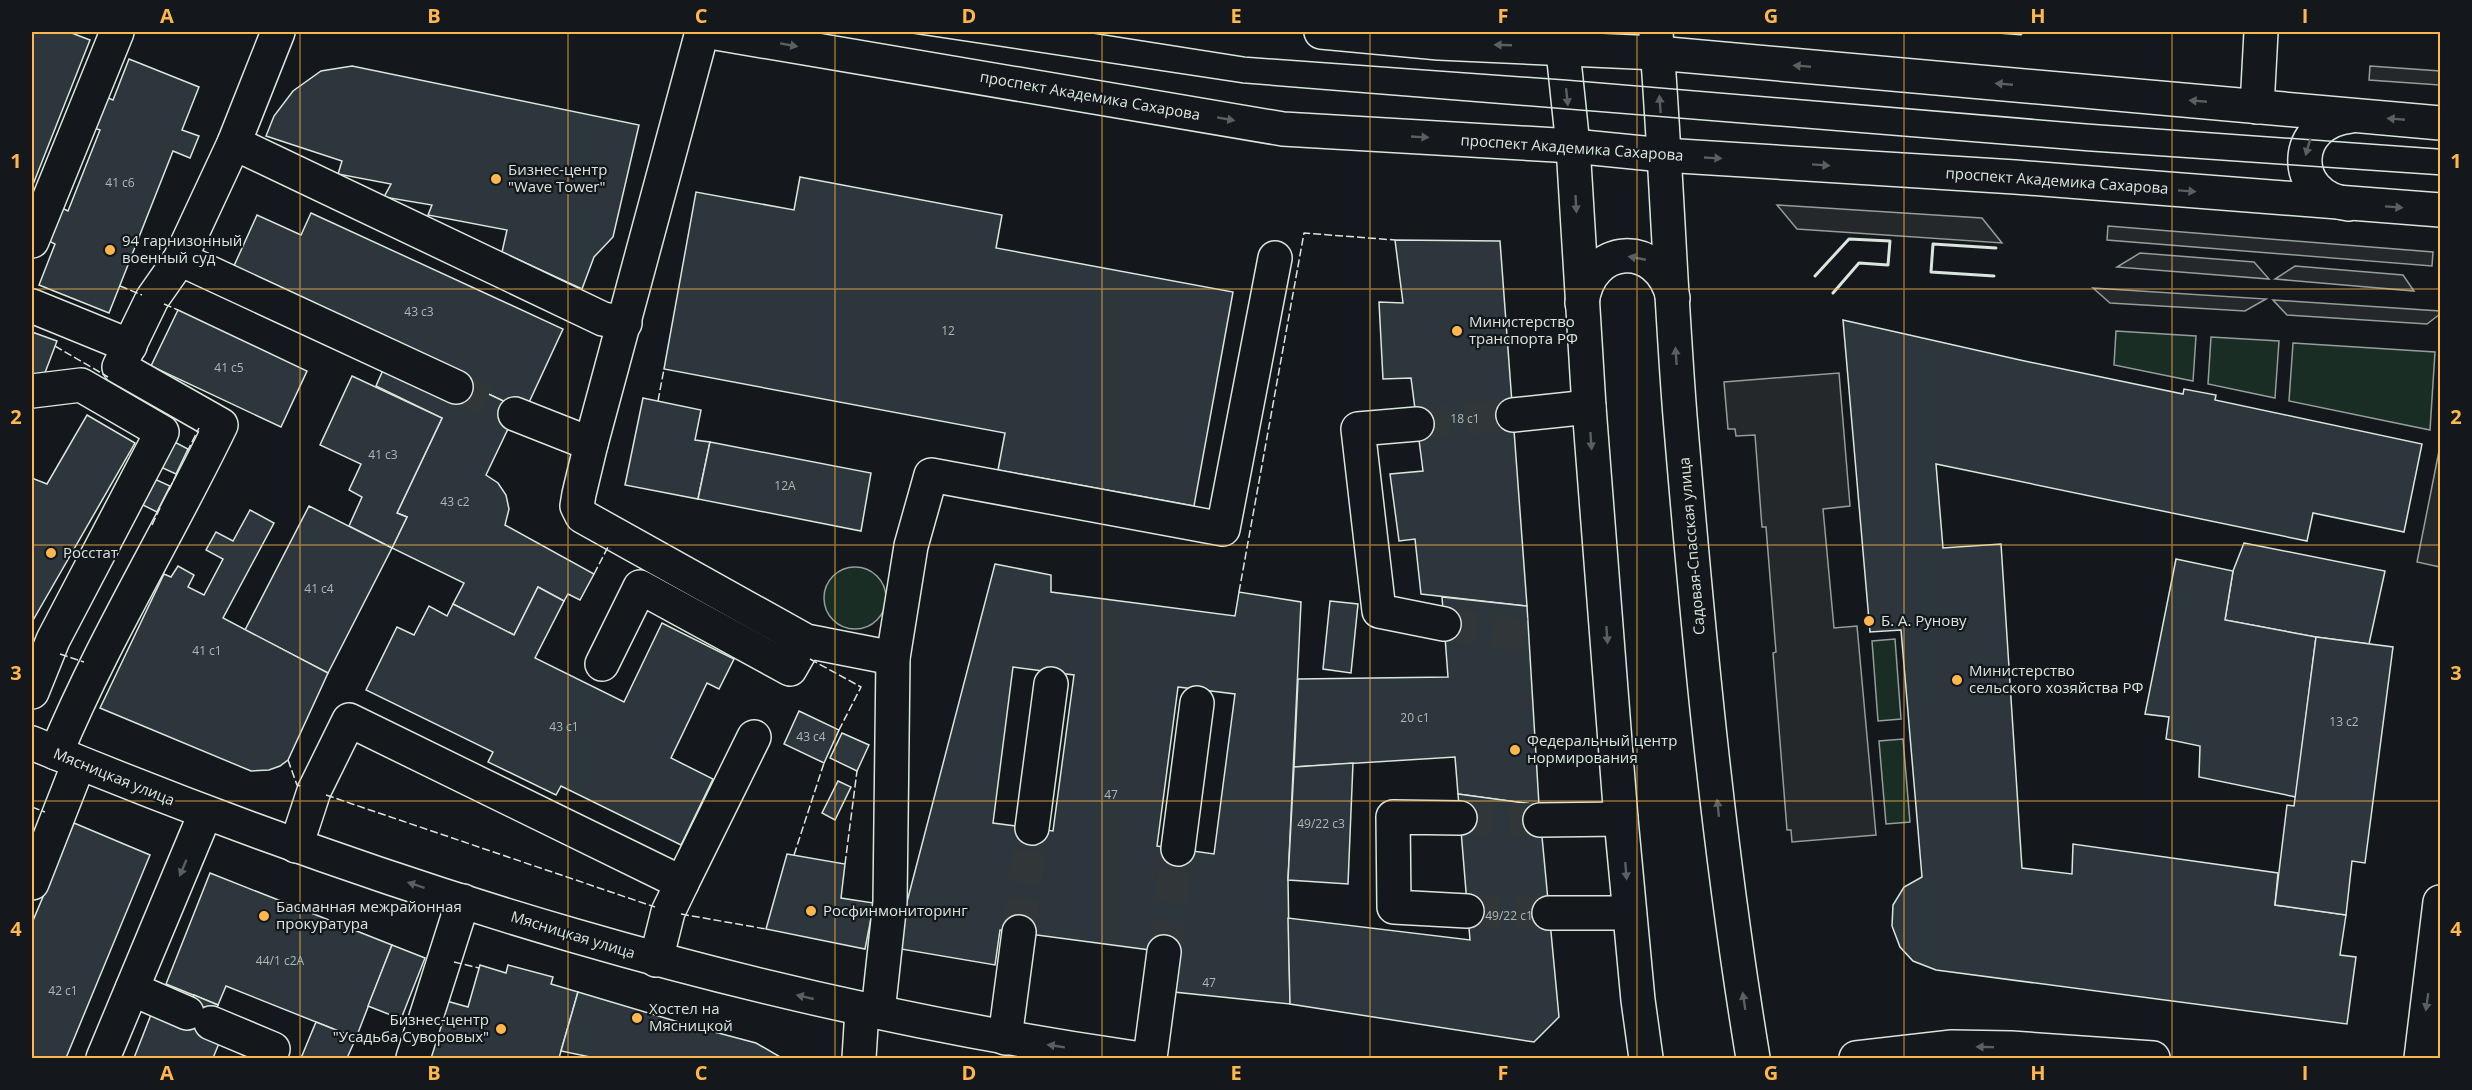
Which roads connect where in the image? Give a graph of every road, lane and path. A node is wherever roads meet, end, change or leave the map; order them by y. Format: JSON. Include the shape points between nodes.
{"nodes":[{"id":1,"x":117,"y":32,"type":"edge"},
{"id":2,"x":278,"y":32,"type":"edge"},
{"id":3,"x":702,"y":32,"type":"edge"},
{"id":4,"x":710,"y":32,"type":"edge"},
{"id":5,"x":1321,"y":32,"type":"edge"},
{"id":6,"x":2261,"y":32,"type":"edge"},
{"id":7,"x":1561,"y":39,"type":"edge"},
{"id":8,"x":1656,"y":43,"type":"edge"},
{"id":9,"x":2257,"y":107,"type":"junction"},
{"id":10,"x":2351,"y":116,"type":"junction"},
{"id":11,"x":2440,"y":123,"type":"edge"},
{"id":12,"x":234,"y":143,"type":"junction"},
{"id":13,"x":1573,"y":146,"type":"junction"},
{"id":14,"x":1663,"y":155,"type":"junction"},
{"id":15,"x":2348,"y":204,"type":"junction"},
{"id":16,"x":2440,"y":210,"type":"edge"},
{"id":17,"x":32,"y":241,"type":"edge"},
{"id":18,"x":1275,"y":258,"type":"dead end"},
{"id":19,"x":180,"y":259,"type":"junction"},
{"id":20,"x":1672,"y":298,"type":"junction"},
{"id":21,"x":1582,"y":303,"type":"junction"},
{"id":22,"x":32,"y":306,"type":"edge"},
{"id":23,"x":624,"y":324,"type":"junction"},
{"id":24,"x":130,"y":346,"type":"junction"},
{"id":25,"x":456,"y":387,"type":"tunnel mouth"},
{"id":26,"x":32,"y":391,"type":"edge"},
{"id":27,"x":1589,"y":407,"type":"junction"},
{"id":28,"x":515,"y":414,"type":"tunnel mouth"},
{"id":29,"x":1513,"y":415,"type":"tunnel mouth"},
{"id":30,"x":1417,"y":424,"type":"tunnel mouth"},
{"id":31,"x":591,"y":444,"type":"junction"},
{"id":32,"x":1444,"y":624,"type":"tunnel mouth"},
{"id":33,"x":806,"y":641,"type":"junction"},
{"id":34,"x":893,"y":658,"type":"junction"},
{"id":35,"x":602,"y":664,"type":"dead end"},
{"id":36,"x":1051,"y":684,"type":"dead end"},
{"id":37,"x":32,"y":692,"type":"edge"},
{"id":38,"x":1197,"y":703,"type":"dead end"},
{"id":39,"x":754,"y":737,"type":"dead end"},
{"id":40,"x":56,"y":753,"type":"edge"},
{"id":41,"x":205,"y":814,"type":"junction"},
{"id":42,"x":1460,"y":818,"type":"tunnel mouth"},
{"id":43,"x":1621,"y":819,"type":"junction"},
{"id":44,"x":1540,"y":820,"type":"tunnel mouth"},
{"id":45,"x":1032,"y":828,"type":"tunnel mouth"},
{"id":46,"x":296,"y":846,"type":"junction"},
{"id":47,"x":1178,"y":849,"type":"tunnel mouth"},
{"id":48,"x":32,"y":883,"type":"edge"},
{"id":49,"x":682,"y":883,"type":"junction"},
{"id":50,"x":463,"y":901,"type":"junction"},
{"id":51,"x":2440,"y":903,"type":"edge"},
{"id":52,"x":1467,"y":911,"type":"tunnel mouth"},
{"id":53,"x":1629,"y":912,"type":"junction"},
{"id":54,"x":1549,"y":913,"type":"tunnel mouth"},
{"id":55,"x":1019,"y":932,"type":"tunnel mouth"},
{"id":56,"x":1164,"y":952,"type":"tunnel mouth"},
{"id":57,"x":656,"y":960,"type":"junction"},
{"id":58,"x":132,"y":988,"type":"junction"},
{"id":59,"x":870,"y":1011,"type":"junction"},
{"id":60,"x":1005,"y":1038,"type":"junction"},
{"id":61,"x":273,"y":1049,"type":"dead end"},
{"id":62,"x":2136,"y":1058,"type":"edge"},
{"id":63,"x":103,"y":1059,"type":"edge"},
{"id":64,"x":413,"y":1059,"type":"edge"},
{"id":65,"x":860,"y":1059,"type":"edge"},
{"id":66,"x":1135,"y":1059,"type":"edge"},
{"id":67,"x":1150,"y":1059,"type":"edge"},
{"id":68,"x":1646,"y":1059,"type":"edge"},
{"id":69,"x":1753,"y":1059,"type":"edge"},
{"id":70,"x":1856,"y":1059,"type":"edge"},
{"id":71,"x":2421,"y":1059,"type":"edge"}],
"edges":[{"from":1,"to":17,"type":"main road"},
{"from":2,"to":12,"type":"main road"},
{"from":3,"to":23,"type":"main road"},
{"from":4,"to":13,"type":"main road","name":"проспект Академика Сахарова","one_way":true,"via":[[1283,129]]},
{"from":7,"to":5,"type":"main road","one_way":true,"via":[[1439,43]]},
{"from":6,"to":9,"type":"main road"},
{"from":7,"to":8,"type":"main road"},
{"from":7,"to":13,"type":"main road","one_way":true},
{"from":9,"to":8,"type":"main road","one_way":true},
{"from":14,"to":8,"type":"main road","name":"Садовая-Спасская улица","one_way":true},
{"from":9,"to":10,"type":"main road"},
{"from":11,"to":10,"type":"main road","one_way":true},
{"from":10,"to":15,"type":"main road","one_way":true,"via":[[2326,121],[2317,129],[2307,146],[2305,166],[2315,189],[2336,202]]},
{"from":12,"to":19,"type":"main road"},
{"from":12,"to":23,"type":"main road","via":[[603,319]]},
{"from":13,"to":14,"type":"main road","name":"проспект Академика Сахарова"},
{"from":13,"to":21,"type":"main road","one_way":true},
{"from":14,"to":15,"type":"main road","name":"проспект Академика Сахарова","one_way":true},
{"from":14,"to":20,"type":"main road","name":"Садовая-Спасская улица"},
{"from":15,"to":16,"type":"main road","name":"проспект Академика Сахарова","one_way":true},
{"from":18,"to":34,"type":"main road","via":[[1223,529],[931,475],[911,546]]},
{"from":19,"to":24,"type":"main road","via":[[152,299]]},
{"from":19,"to":25,"type":"main road"},
{"from":20,"to":21,"type":"main road","one_way":true,"via":[[1660,269],[1648,260],[1617,256],[1591,273]]},
{"from":69,"to":20,"type":"main road","name":"Садовая-Спасская улица","one_way":true,"via":[[1724,869]]},
{"from":21,"to":27,"type":"main road"},
{"from":22,"to":24,"type":"main road"},
{"from":23,"to":31,"type":"main road"},
{"from":24,"to":40,"type":"main road","via":[[119,367],[221,425],[114,629]]},
{"from":26,"to":37,"type":"main road","via":[[81,385],[162,432],[53,640]]},
{"from":27,"to":29,"type":"main road"},
{"from":27,"to":43,"type":"main road","one_way":true},
{"from":28,"to":31,"type":"main road"},
{"from":30,"to":32,"type":"main road","via":[[1358,429],[1379,611]]},
{"from":31,"to":33,"type":"main road","via":[[577,506],[582,516]]},
{"from":33,"to":34,"type":"main road"},
{"from":33,"to":35,"type":"main road","via":[[790,669],[640,587]]},
{"from":34,"to":59,"type":"main road","via":[[890,902]]},
{"from":36,"to":45,"type":"main road"},
{"from":38,"to":47,"type":"main road"},
{"from":39,"to":49,"type":"main road"},
{"from":40,"to":41,"type":"main road","name":"Мясницкая улица"},
{"from":40,"to":48,"type":"main road"},
{"from":41,"to":46,"type":"main road","name":"Мясницкая улица"},
{"from":41,"to":58,"type":"main road","one_way":true},
{"from":42,"to":52,"type":"main road","via":[[1393,817],[1394,907]]},
{"from":43,"to":44,"type":"main road"},
{"from":43,"to":53,"type":"main road","one_way":true},
{"from":46,"to":49,"type":"main road","via":[[314,791],[349,720]]},
{"from":50,"to":46,"type":"main road","name":"Мясницкая улица","one_way":true},
{"from":49,"to":57,"type":"main road","via":[[668,912]]},
{"from":50,"to":57,"type":"main road","name":"Мясницкая улица"},
{"from":50,"to":64,"type":"main road"},
{"from":51,"to":71,"type":"main road","one_way":true},
{"from":53,"to":54,"type":"main road"},
{"from":53,"to":68,"type":"main road"},
{"from":55,"to":60,"type":"main road"},
{"from":56,"to":67,"type":"main road"},
{"from":59,"to":57,"type":"main road","name":"Мясницкая улица","one_way":true},
{"from":58,"to":61,"type":"main road"},
{"from":58,"to":63,"type":"main road"},
{"from":59,"to":60,"type":"main road","name":"Мясницкая улица"},
{"from":59,"to":65,"type":"main road"},
{"from":66,"to":60,"type":"main road","name":"Мясницкая улица","one_way":true},
{"from":62,"to":70,"type":"main road","one_way":true,"via":[[1952,1047]]}]}
